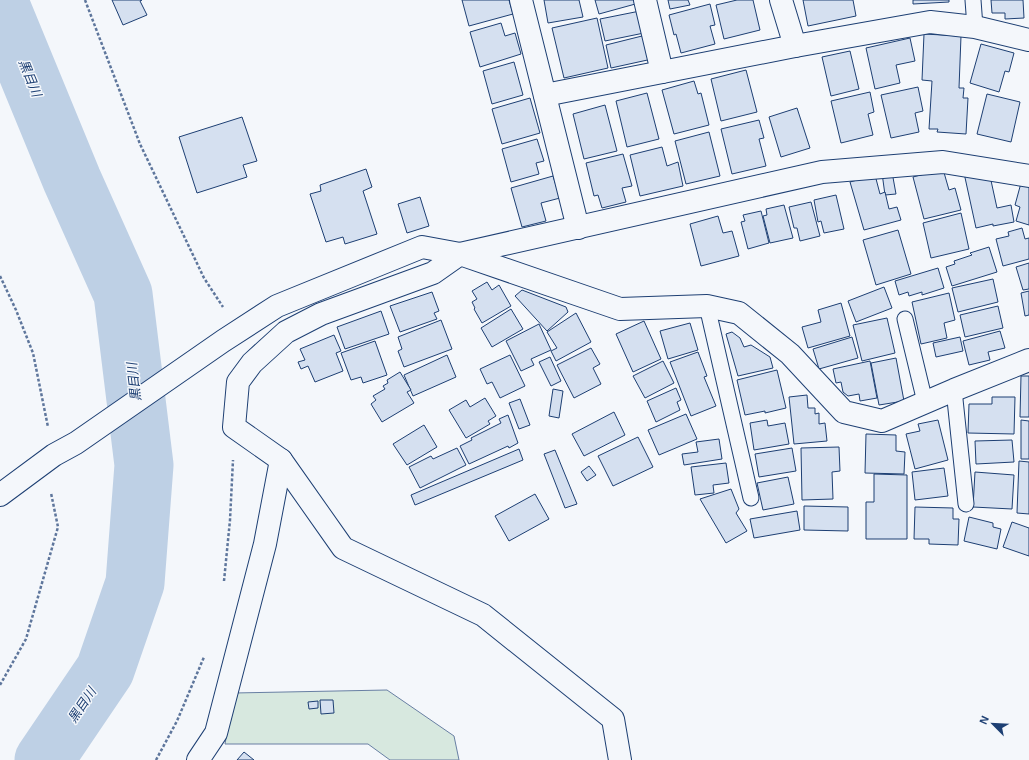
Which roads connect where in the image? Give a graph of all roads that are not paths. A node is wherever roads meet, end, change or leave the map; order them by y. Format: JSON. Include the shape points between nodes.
{"nodes":[{"id":1,"x":521,"y":0,"type":"edge"},
{"id":2,"x":645,"y":0,"type":"edge"},
{"id":3,"x":781,"y":0,"type":"edge"},
{"id":4,"x":973,"y":0,"type":"edge"},
{"id":5,"x":975,"y":27,"type":"junction"},
{"id":6,"x":1029,"y":40,"type":"edge"},
{"id":7,"x":796,"y":46,"type":"junction"},
{"id":8,"x":662,"y":72,"type":"junction"},
{"id":9,"x":545,"y":95,"type":"junction"},
{"id":10,"x":1029,"y":176,"type":"edge"},
{"id":11,"x":578,"y":228,"type":"junction"},
{"id":12,"x":460,"y":254,"type":"junction"},
{"id":13,"x":707,"y":306,"type":"junction"},
{"id":14,"x":905,"y":319,"type":"dead end"},
{"id":15,"x":1029,"y":360,"type":"edge"},
{"id":16,"x":954,"y":390,"type":"junction"},
{"id":17,"x":925,"y":402,"type":"junction"},
{"id":18,"x":282,"y":460,"type":"junction"},
{"id":19,"x":0,"y":494,"type":"edge"},
{"id":20,"x":751,"y":498,"type":"dead end"},
{"id":21,"x":966,"y":504,"type":"dead end"},
{"id":22,"x":198,"y":760,"type":"edge"},
{"id":23,"x":620,"y":760,"type":"edge"}],
"edges":[{"from":1,"to":9,"type":"street"},
{"from":2,"to":8,"type":"street"},
{"from":3,"to":7,"type":"street"},
{"from":4,"to":5,"type":"lane"},
{"from":5,"to":6,"type":"street"},
{"from":5,"to":7,"type":"street","via":[[930,22]]},
{"from":7,"to":8,"type":"street"},
{"from":8,"to":9,"type":"street"},
{"from":9,"to":11,"type":"street"},
{"from":10,"to":11,"type":"street","via":[[943,162],[822,172]]},
{"from":11,"to":12,"type":"street"},
{"from":12,"to":13,"type":"street","via":[[620,309]]},
{"from":12,"to":18,"type":"street","via":[[433,273],[321,314],[286,332],[252,363],[238,382],[234,427]]},
{"from":12,"to":19,"type":"street","via":[[422,247],[277,306]]},
{"from":13,"to":17,"type":"street","via":[[739,313],[790,354],[844,412],[882,421]]},
{"from":13,"to":20,"type":"lane"},
{"from":14,"to":17,"type":"lane"},
{"from":15,"to":16,"type":"street"},
{"from":16,"to":17,"type":"street"},
{"from":16,"to":21,"type":"lane"},
{"from":18,"to":22,"type":"street","via":[[265,544],[216,733]]},
{"from":18,"to":23,"type":"street","via":[[343,548],[483,616],[613,719]]}]}
